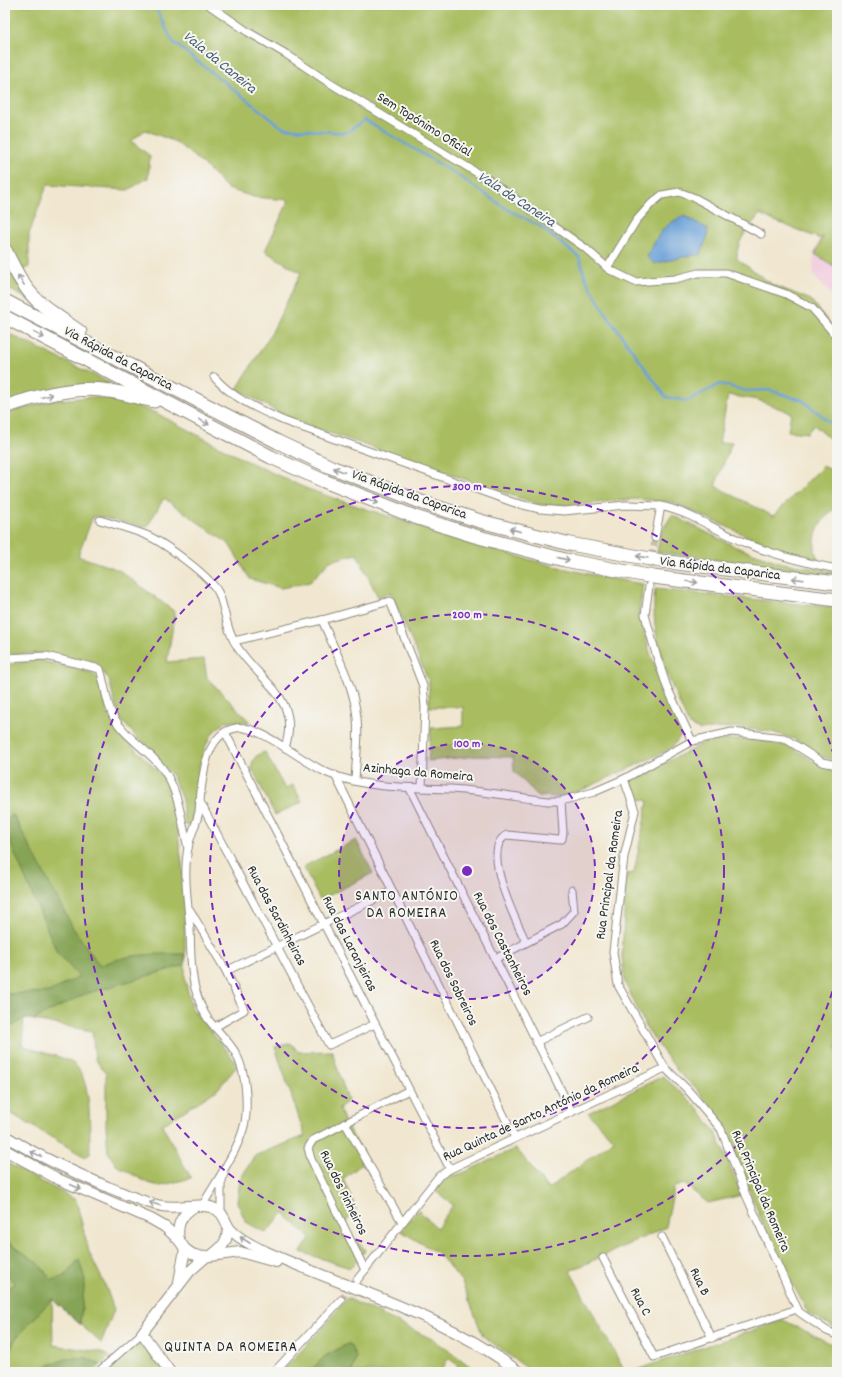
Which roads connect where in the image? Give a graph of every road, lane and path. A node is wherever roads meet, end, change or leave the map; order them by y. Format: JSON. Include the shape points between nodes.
{"nodes":[{"id":1,"x":209,"y":5,"type":"edge"},
{"id":2,"x":761,"y":234,"type":"dead end"},
{"id":3,"x":5,"y":250,"type":"edge"},
{"id":4,"x":607,"y":268,"type":"junction"},
{"id":5,"x":5,"y":301,"type":"edge"},
{"id":6,"x":5,"y":317,"type":"edge"},
{"id":7,"x":837,"y":337,"type":"edge"},
{"id":8,"x":115,"y":358,"type":"junction"},
{"id":9,"x":214,"y":377,"type":"dead end"},
{"id":10,"x":169,"y":404,"type":"junction"},
{"id":11,"x":5,"y":407,"type":"edge"},
{"id":12,"x":661,"y":506,"type":"junction"},
{"id":13,"x":100,"y":520,"type":"dead end"},
{"id":14,"x":655,"y":538,"type":"tunnel mouth"},
{"id":15,"x":837,"y":569,"type":"edge"},
{"id":16,"x":837,"y":583,"type":"edge"},
{"id":17,"x":649,"y":586,"type":"tunnel mouth"},
{"id":18,"x":837,"y":600,"type":"edge"},
{"id":19,"x":322,"y":620,"type":"junction"},
{"id":20,"x":234,"y":641,"type":"junction"},
{"id":21,"x":5,"y":658,"type":"edge"},
{"id":22,"x":225,"y":732,"type":"junction"},
{"id":23,"x":692,"y":740,"type":"junction"},
{"id":24,"x":285,"y":748,"type":"junction"},
{"id":25,"x":837,"y":764,"type":"edge"},
{"id":26,"x":335,"y":776,"type":"junction"},
{"id":27,"x":624,"y":779,"type":"junction"},
{"id":28,"x":355,"y":781,"type":"junction"},
{"id":29,"x":422,"y":788,"type":"junction"},
{"id":30,"x":410,"y":789,"type":"junction"},
{"id":31,"x":199,"y":800,"type":"junction"},
{"id":32,"x":561,"y":801,"type":"junction"},
{"id":33,"x":188,"y":848,"type":"junction"},
{"id":34,"x":572,"y":890,"type":"dead end"},
{"id":35,"x":392,"y":891,"type":"junction"},
{"id":36,"x":189,"y":909,"type":"junction"},
{"id":37,"x":324,"y":924,"type":"junction"},
{"id":38,"x":526,"y":942,"type":"junction"},
{"id":39,"x":277,"y":946,"type":"junction"},
{"id":40,"x":495,"y":959,"type":"junction"},
{"id":41,"x":226,"y":971,"type":"junction"},
{"id":42,"x":588,"y":1017,"type":"dead end"},
{"id":43,"x":375,"y":1024,"type":"junction"},
{"id":44,"x":215,"y":1027,"type":"junction"},
{"id":45,"x":536,"y":1042,"type":"junction"},
{"id":46,"x":665,"y":1068,"type":"junction"},
{"id":47,"x":410,"y":1090,"type":"junction"},
{"id":48,"x":572,"y":1112,"type":"junction"},
{"id":49,"x":345,"y":1124,"type":"junction"},
{"id":50,"x":5,"y":1136,"type":"edge"},
{"id":51,"x":515,"y":1138,"type":"junction"},
{"id":52,"x":5,"y":1150,"type":"edge"},
{"id":53,"x":230,"y":1158,"type":"junction"},
{"id":54,"x":450,"y":1169,"type":"junction"},
{"id":55,"x":198,"y":1206,"type":"junction"},
{"id":56,"x":221,"y":1213,"type":"junction"},
{"id":57,"x":402,"y":1222,"type":"junction"},
{"id":58,"x":228,"y":1226,"type":"junction"},
{"id":59,"x":662,"y":1238,"type":"dead end"},
{"id":60,"x":179,"y":1240,"type":"junction"},
{"id":61,"x":185,"y":1249,"type":"junction"},
{"id":62,"x":210,"y":1255,"type":"junction"},
{"id":63,"x":604,"y":1258,"type":"dead end"},
{"id":64,"x":365,"y":1270,"type":"junction"},
{"id":65,"x":357,"y":1280,"type":"tunnel mouth"},
{"id":66,"x":176,"y":1289,"type":"junction"},
{"id":67,"x":341,"y":1300,"type":"tunnel mouth"},
{"id":68,"x":797,"y":1309,"type":"junction"},
{"id":69,"x":142,"y":1333,"type":"junction"},
{"id":70,"x":837,"y":1335,"type":"edge"},
{"id":71,"x":712,"y":1338,"type":"junction"},
{"id":72,"x":98,"y":1372,"type":"edge"},
{"id":73,"x":170,"y":1372,"type":"edge"},
{"id":74,"x":274,"y":1372,"type":"edge"},
{"id":75,"x":511,"y":1372,"type":"edge"},
{"id":76,"x":519,"y":1372,"type":"edge"}],
"edges":[{"from":1,"to":4,"type":"street","name":"Sem Topónimo Oficial","via":[[248,32],[487,179],[584,248]]},
{"from":2,"to":4,"type":"street","via":[[695,198],[679,192],[662,195],[636,221]]},
{"from":8,"to":3,"type":"highway","one_way":true,"via":[[39,302],[19,278]]},
{"from":4,"to":7,"type":"street","name":"Sem Topónimo Oficial","via":[[635,282],[698,273],[726,273],[786,294],[812,308]]},
{"from":5,"to":8,"type":"highway","name":"Via Rápida da Caparica"},
{"from":6,"to":10,"type":"highway","name":"Via Rápida da Caparica","one_way":true},
{"from":16,"to":8,"type":"highway","name":"Via Rápida da Caparica","one_way":true,"via":[[661,561],[578,546],[451,512],[331,467]]},
{"from":9,"to":12,"type":"street","via":[[250,405],[284,421],[515,503],[564,511],[626,505]]},
{"from":11,"to":10,"type":"highway","one_way":true,"via":[[56,394],[85,390],[108,390]]},
{"from":10,"to":18,"type":"highway","name":"Via Rápida da Caparica","one_way":true,"via":[[324,482],[415,517],[476,536],[565,560],[653,577]]},
{"from":12,"to":14,"type":"street"},
{"from":12,"to":15,"type":"street","via":[[676,509],[748,544],[798,562]]},
{"from":13,"to":20,"type":"street","via":[[148,536],[190,564],[213,584],[219,593],[225,620]]},
{"from":17,"to":23,"type":"street","via":[[646,615],[656,654],[667,688]]},
{"from":19,"to":20,"type":"street"},
{"from":19,"to":28,"type":"street","via":[[342,666],[356,711]]},
{"from":19,"to":29,"type":"street","via":[[390,600],[423,686],[425,707]]},
{"from":20,"to":24,"type":"street","via":[[253,667],[284,701],[289,725]]},
{"from":21,"to":33,"type":"street","via":[[46,656],[100,669],[113,716],[168,776],[174,790]]},
{"from":22,"to":24,"type":"street","name":"Azinhaga da Romeira","via":[[234,728],[251,729]]},
{"from":22,"to":31,"type":"street","via":[[209,754],[203,770]]},
{"from":22,"to":37,"type":"street","name":"Rua das Laranjeiras"},
{"from":23,"to":25,"type":"street","name":"Azinhaga da Romeira","via":[[732,732],[784,738],[822,762]]},
{"from":23,"to":27,"type":"street","name":"Azinhaga da Romeira"},
{"from":24,"to":26,"type":"street","name":"Azinhaga da Romeira"},
{"from":26,"to":28,"type":"street","name":"Azinhaga da Romeira"},
{"from":26,"to":35,"type":"street","name":"Rua dos Sobreiros"},
{"from":27,"to":32,"type":"street","name":"Azinhaga da Romeira","via":[[594,792]]},
{"from":27,"to":46,"type":"street","name":"Rua Principal da Romeira","via":[[634,811],[624,857],[613,952],[618,985]]},
{"from":28,"to":30,"type":"street","name":"Azinhaga da Romeira"},
{"from":29,"to":30,"type":"street","name":"Azinhaga da Romeira"},
{"from":29,"to":32,"type":"street","name":"Azinhaga da Romeira"},
{"from":30,"to":40,"type":"street","name":"Rua dos Castanheiros"},
{"from":31,"to":33,"type":"street","via":[[197,824]]},
{"from":31,"to":39,"type":"street","name":"Rua das Sardinheiras"},
{"from":32,"to":38,"type":"street","via":[[562,839],[507,835],[498,843],[497,869]]},
{"from":33,"to":36,"type":"street","via":[[186,868]]},
{"from":34,"to":38,"type":"street","via":[[574,907],[570,916],[562,924]]},
{"from":35,"to":37,"type":"street"},
{"from":35,"to":51,"type":"street","name":"Rua dos Sobreiros"},
{"from":36,"to":41,"type":"street"},
{"from":36,"to":44,"type":"street","via":[[195,986],[201,1006]]},
{"from":37,"to":39,"type":"street"},
{"from":37,"to":43,"type":"street","name":"Rua das Laranjeiras"},
{"from":38,"to":40,"type":"street"},
{"from":39,"to":41,"type":"street"},
{"from":39,"to":43,"type":"street","name":"Rua das Sardinheiras","via":[[329,1045]]},
{"from":40,"to":45,"type":"street","name":"Rua dos Castanheiros"},
{"from":41,"to":44,"type":"street","via":[[244,1010]]},
{"from":42,"to":45,"type":"street"},
{"from":43,"to":47,"type":"street","name":"Rua das Laranjeiras"},
{"from":44,"to":53,"type":"street","via":[[234,1051],[245,1083],[244,1129]]},
{"from":45,"to":48,"type":"street","name":"Rua dos Castanheiros"},
{"from":46,"to":48,"type":"street","name":"Rua Quinta de Santo António da Romeira"},
{"from":46,"to":68,"type":"street","name":"Rua Principal da Romeira","via":[[687,1089],[720,1129],[746,1195]]},
{"from":47,"to":49,"type":"street","name":"Rua dos Pinheiros"},
{"from":47,"to":54,"type":"street","name":"Rua das Laranjeiras"},
{"from":48,"to":51,"type":"street","name":"Rua Quinta de Santo António da Romeira"},
{"from":49,"to":57,"type":"street"},
{"from":49,"to":64,"type":"street","name":"Rua dos Pinheiros","via":[[313,1140],[308,1151]]},
{"from":55,"to":50,"type":"main road","one_way":true,"via":[[163,1207],[135,1198],[29,1151]]},
{"from":51,"to":54,"type":"street","name":"Rua Quinta de Santo António da Romeira"},
{"from":52,"to":60,"type":"main road","one_way":true,"via":[[58,1179],[151,1219]]},
{"from":53,"to":55,"type":"street"},
{"from":53,"to":56,"type":"street","via":[[221,1185]]},
{"from":54,"to":57,"type":"street","name":"Rua Quinta de Santo António da Romeira","via":[[439,1176]]},
{"from":55,"to":56,"type":"main road","via":[[213,1208]]},
{"from":55,"to":60,"type":"main road","via":[[186,1212],[181,1219]]},
{"from":56,"to":58,"type":"main road"},
{"from":57,"to":64,"type":"street","name":"Rua Quinta de Santo António da Romeira"},
{"from":58,"to":62,"type":"main road","via":[[224,1246]]},
{"from":76,"to":58,"type":"main road","one_way":true,"via":[[482,1346],[442,1325],[258,1248]]},
{"from":59,"to":71,"type":"street","name":"Rua B"},
{"from":60,"to":61,"type":"main road"},
{"from":61,"to":62,"type":"main road","via":[[192,1254]]},
{"from":61,"to":66,"type":"main road"},
{"from":62,"to":66,"type":"main road","via":[[190,1271]]},
{"from":62,"to":75,"type":"main road","via":[[240,1252],[295,1269],[435,1327]]},
{"from":63,"to":71,"type":"street","name":"Rua C","via":[[654,1357]]},
{"from":64,"to":65,"type":"street","name":"Rua Quinta de Santo António da Romeira"},
{"from":66,"to":69,"type":"main road"},
{"from":67,"to":74,"type":"street"},
{"from":68,"to":70,"type":"street","name":"Rua Principal da Romeira","via":[[827,1331]]},
{"from":68,"to":71,"type":"street"},
{"from":69,"to":72,"type":"street"},
{"from":69,"to":73,"type":"main road"}]}
